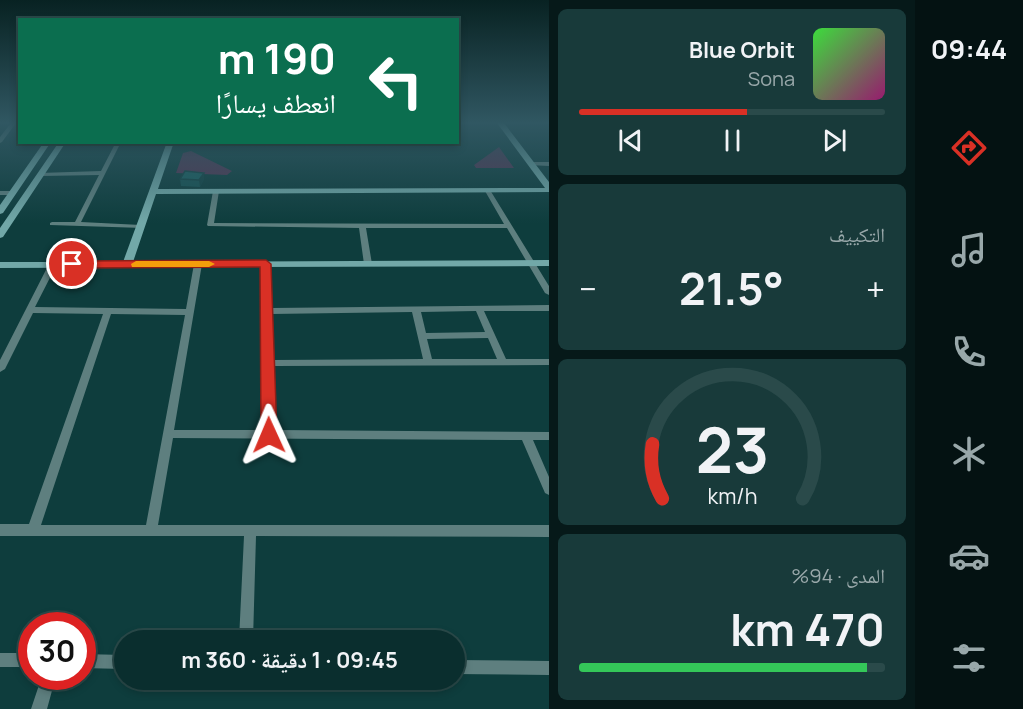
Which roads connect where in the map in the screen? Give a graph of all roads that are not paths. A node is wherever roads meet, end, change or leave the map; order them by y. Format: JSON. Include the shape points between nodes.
{"nodes":[{"id":1,"x":38,"y":156,"type":"edge"},
{"id":2,"x":53,"y":156,"type":"edge"},
{"id":3,"x":112,"y":156,"type":"edge"},
{"id":4,"x":166,"y":156,"type":"edge"},
{"id":5,"x":525,"y":156,"type":"edge"},
{"id":6,"x":531,"y":164,"type":"junction"},
{"id":7,"x":549,"y":164,"type":"edge"},
{"id":8,"x":103,"y":173,"type":"junction"},
{"id":9,"x":41,"y":174,"type":"junction"},
{"id":10,"x":549,"y":189,"type":"edge"},
{"id":11,"x":216,"y":191,"type":"junction"},
{"id":12,"x":488,"y":191,"type":"junction"},
{"id":13,"x":155,"y":192,"type":"junction"},
{"id":14,"x":13,"y":193,"type":"junction"},
{"id":15,"x":0,"y":194,"type":"edge"},
{"id":16,"x":0,"y":211,"type":"edge"},
{"id":17,"x":52,"y":224,"type":"dead end"},
{"id":18,"x":77,"y":224,"type":"junction"},
{"id":19,"x":362,"y":226,"type":"junction"},
{"id":20,"x":509,"y":226,"type":"junction"},
{"id":21,"x":141,"y":227,"type":"junction"},
{"id":22,"x":0,"y":236,"type":"edge"},
{"id":23,"x":531,"y":263,"type":"junction"},
{"id":24,"x":549,"y":263,"type":"edge"},
{"id":25,"x":53,"y":264,"type":"junction"},
{"id":26,"x":128,"y":264,"type":"junction"},
{"id":27,"x":198,"y":264,"type":"junction"},
{"id":28,"x":266,"y":264,"type":"junction"},
{"id":29,"x":368,"y":264,"type":"junction"},
{"id":30,"x":0,"y":265,"type":"edge"},
{"id":31,"x":549,"y":293,"type":"edge"},
{"id":32,"x":549,"y":308,"type":"edge"},
{"id":33,"x":479,"y":309,"type":"junction"},
{"id":34,"x":30,"y":310,"type":"junction"},
{"id":35,"x":416,"y":310,"type":"junction"},
{"id":36,"x":108,"y":311,"type":"junction"},
{"id":37,"x":266,"y":311,"type":"junction"},
{"id":38,"x":190,"y":312,"type":"junction"},
{"id":39,"x":490,"y":335,"type":"junction"},
{"id":40,"x":422,"y":336,"type":"junction"},
{"id":41,"x":549,"y":362,"type":"edge"},
{"id":42,"x":267,"y":363,"type":"junction"},
{"id":43,"x":428,"y":363,"type":"junction"},
{"id":44,"x":503,"y":363,"type":"junction"},
{"id":45,"x":0,"y":369,"type":"edge"},
{"id":46,"x":168,"y":434,"type":"junction"},
{"id":47,"x":269,"y":435,"type":"junction"},
{"id":48,"x":526,"y":436,"type":"junction"},
{"id":49,"x":549,"y":436,"type":"edge"},
{"id":50,"x":549,"y":490,"type":"edge"},
{"id":51,"x":0,"y":530,"type":"edge"},
{"id":52,"x":33,"y":530,"type":"junction"},
{"id":53,"x":152,"y":531,"type":"junction"},
{"id":54,"x":250,"y":531,"type":"junction"},
{"id":55,"x":549,"y":531,"type":"edge"},
{"id":56,"x":246,"y":630,"type":"edge"},
{"id":57,"x":0,"y":660,"type":"edge"},
{"id":58,"x":18,"y":660,"type":"edge"},
{"id":59,"x":96,"y":661,"type":"edge"},
{"id":60,"x":114,"y":662,"type":"edge"},
{"id":61,"x":465,"y":667,"type":"edge"},
{"id":62,"x":549,"y":668,"type":"edge"},
{"id":63,"x":45,"y":690,"type":"edge"},
{"id":64,"x":39,"y":709,"type":"edge"}],
"edges":[{"from":1,"to":14,"type":"street"},
{"from":2,"to":9,"type":"street"},
{"from":3,"to":8,"type":"street"},
{"from":4,"to":13,"type":"street"},
{"from":5,"to":6,"type":"street"},
{"from":6,"to":7,"type":"street"},
{"from":6,"to":10,"type":"street"},
{"from":8,"to":9,"type":"street"},
{"from":8,"to":18,"type":"street"},
{"from":9,"to":22,"type":"street"},
{"from":10,"to":12,"type":"street"},
{"from":11,"to":12,"type":"street"},
{"from":11,"to":13,"type":"street"},
{"from":11,"to":19,"type":"street","via":[[210,225]]},
{"from":12,"to":20,"type":"street"},
{"from":13,"to":21,"type":"street"},
{"from":14,"to":15,"type":"street"},
{"from":14,"to":16,"type":"street"},
{"from":17,"to":18,"type":"street"},
{"from":18,"to":21,"type":"street"},
{"from":19,"to":20,"type":"street"},
{"from":19,"to":29,"type":"street"},
{"from":20,"to":23,"type":"street"},
{"from":21,"to":26,"type":"street"},
{"from":23,"to":24,"type":"street"},
{"from":23,"to":29,"type":"street"},
{"from":23,"to":31,"type":"street"},
{"from":25,"to":26,"type":"street"},
{"from":25,"to":30,"type":"street"},
{"from":25,"to":34,"type":"street"},
{"from":26,"to":27,"type":"street"},
{"from":27,"to":28,"type":"street"},
{"from":27,"to":38,"type":"street"},
{"from":28,"to":29,"type":"street"},
{"from":28,"to":37,"type":"street"},
{"from":32,"to":33,"type":"street"},
{"from":33,"to":35,"type":"street"},
{"from":33,"to":39,"type":"street"},
{"from":34,"to":36,"type":"street"},
{"from":34,"to":45,"type":"street"},
{"from":35,"to":37,"type":"street"},
{"from":35,"to":40,"type":"street"},
{"from":36,"to":38,"type":"street"},
{"from":36,"to":52,"type":"street"},
{"from":37,"to":42,"type":"street"},
{"from":38,"to":46,"type":"street"},
{"from":39,"to":40,"type":"street"},
{"from":39,"to":44,"type":"street"},
{"from":40,"to":43,"type":"street"},
{"from":41,"to":44,"type":"street"},
{"from":42,"to":43,"type":"street"},
{"from":42,"to":47,"type":"street"},
{"from":43,"to":44,"type":"street"},
{"from":46,"to":47,"type":"street"},
{"from":46,"to":53,"type":"street"},
{"from":47,"to":48,"type":"street"},
{"from":48,"to":49,"type":"street"},
{"from":48,"to":50,"type":"street"},
{"from":51,"to":52,"type":"street"},
{"from":52,"to":53,"type":"street"},
{"from":53,"to":54,"type":"street"},
{"from":54,"to":55,"type":"street"},
{"from":54,"to":56,"type":"street"},
{"from":57,"to":58,"type":"street"},
{"from":59,"to":60,"type":"street"},
{"from":61,"to":62,"type":"street"},
{"from":63,"to":64,"type":"street"}]}
